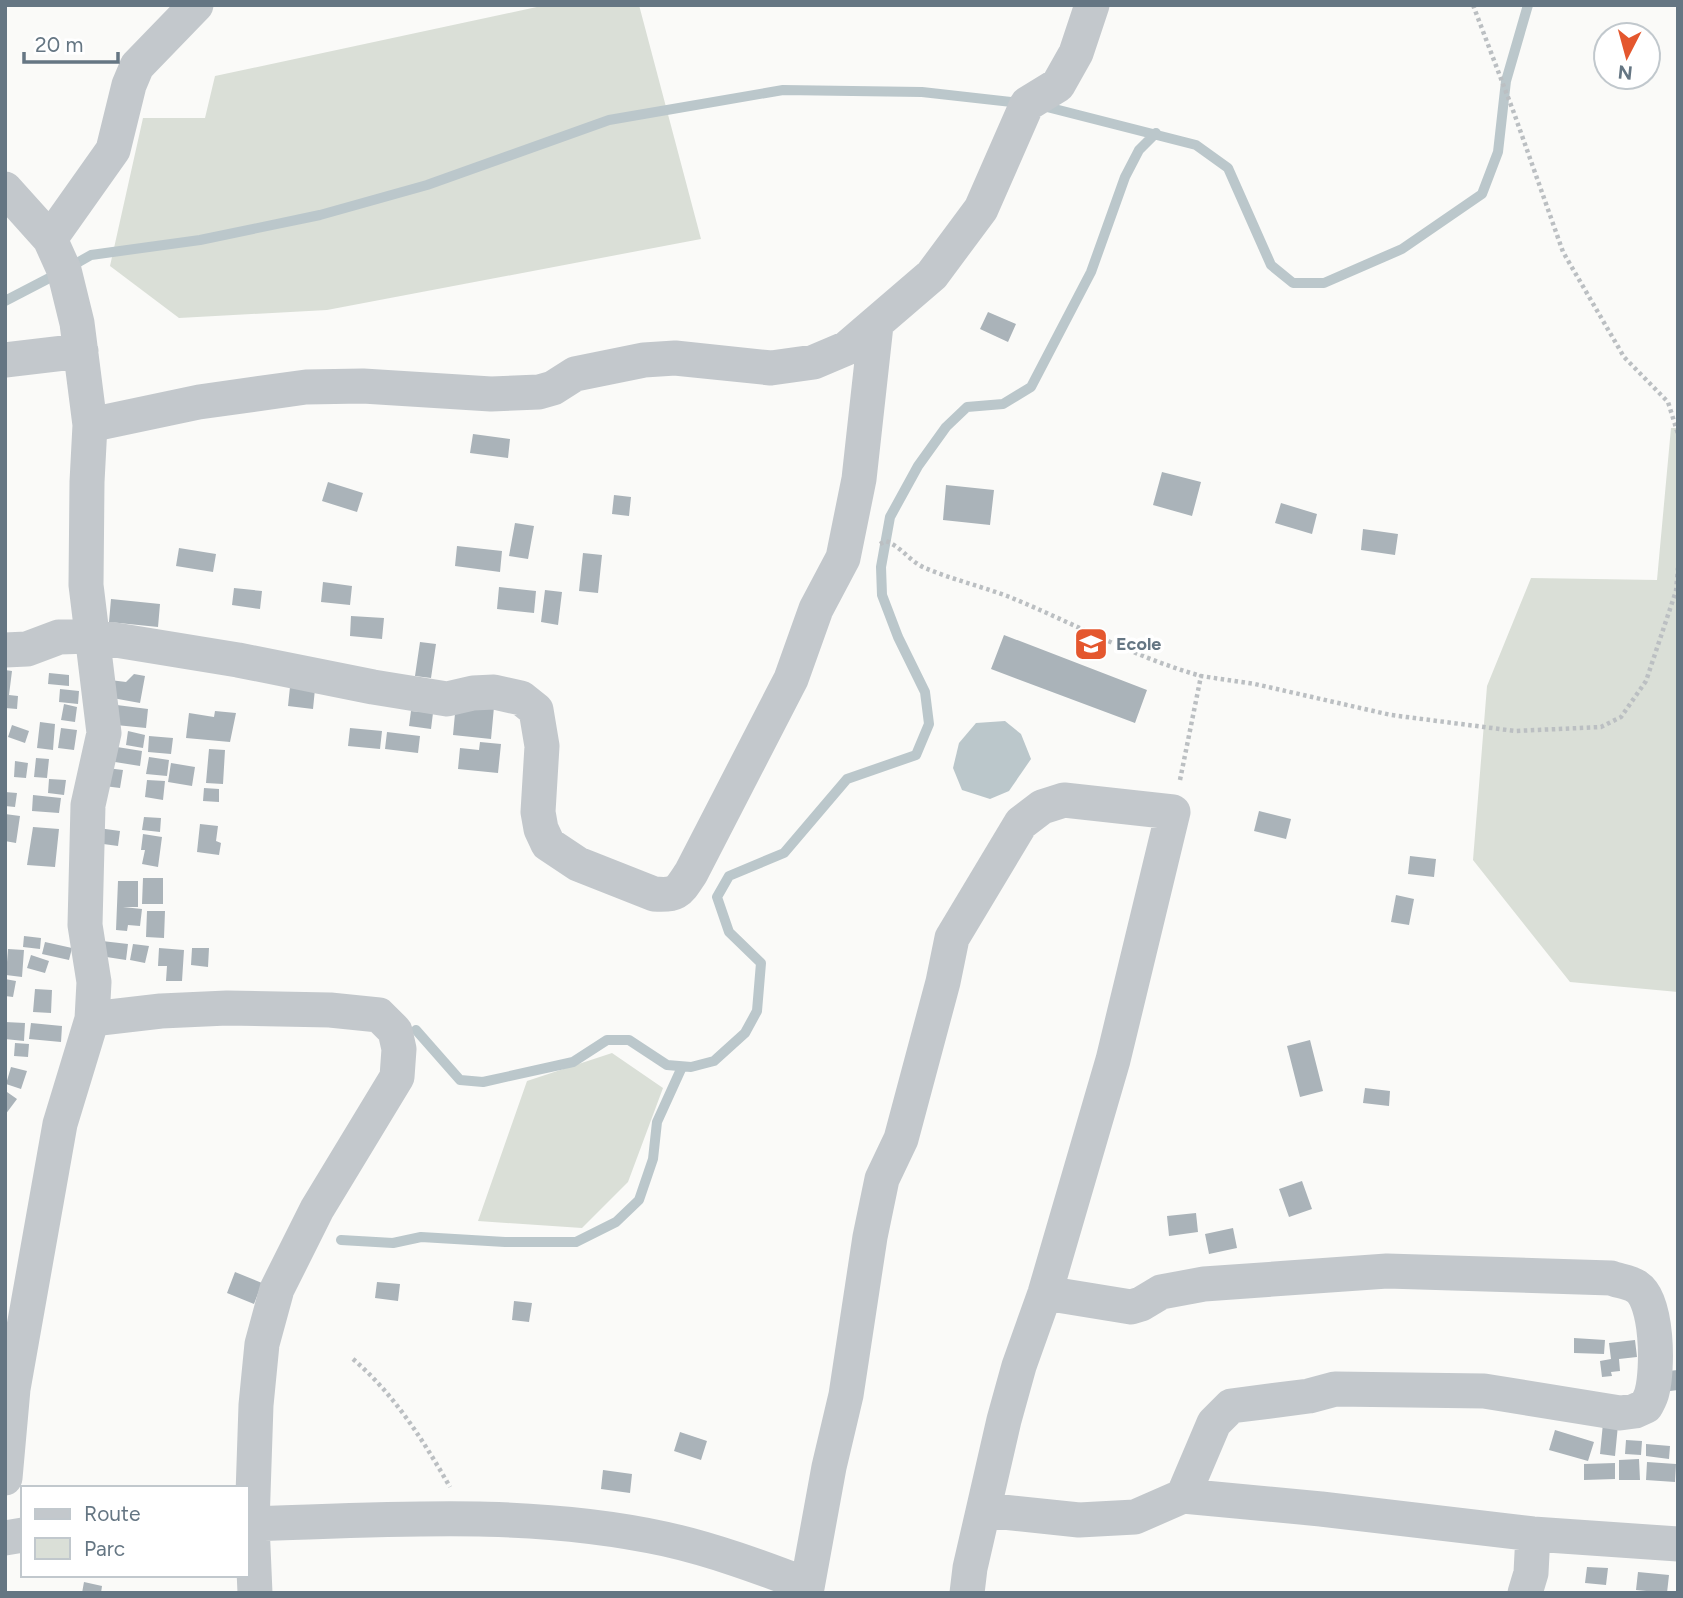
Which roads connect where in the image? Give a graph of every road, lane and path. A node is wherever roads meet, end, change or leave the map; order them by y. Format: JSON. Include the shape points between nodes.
{"nodes":[{"id":1,"x":196,"y":5,"type":"edge"},
{"id":2,"x":1092,"y":5,"type":"edge"},
{"id":3,"x":1473,"y":5,"type":"edge"},
{"id":4,"x":5,"y":189,"type":"edge"},
{"id":5,"x":50,"y":239,"type":"junction"},
{"id":6,"x":876,"y":324,"type":"junction"},
{"id":7,"x":81,"y":351,"type":"junction"},
{"id":8,"x":5,"y":360,"type":"edge"},
{"id":9,"x":90,"y":425,"type":"junction"},
{"id":10,"x":1678,"y":434,"type":"edge"},
{"id":11,"x":843,"y":558,"type":"junction"},
{"id":12,"x":1678,"y":568,"type":"edge"},
{"id":13,"x":91,"y":636,"type":"junction"},
{"id":14,"x":5,"y":650,"type":"edge"},
{"id":15,"x":1201,"y":676,"type":"junction"},
{"id":16,"x":1174,"y":812,"type":"junction"},
{"id":17,"x":92,"y":1019,"type":"junction"},
{"id":18,"x":1045,"y":1293,"type":"junction"},
{"id":19,"x":353,"y":1359,"type":"dead end"},
{"id":20,"x":5,"y":1478,"type":"edge"},
{"id":21,"x":1184,"y":1496,"type":"junction"},
{"id":22,"x":984,"y":1510,"type":"junction"},
{"id":23,"x":465,"y":1519,"type":"junction"},
{"id":24,"x":249,"y":1524,"type":"edge"},
{"id":25,"x":1533,"y":1534,"type":"junction"},
{"id":26,"x":1678,"y":1544,"type":"edge"},
{"id":27,"x":806,"y":1589,"type":"edge"},
{"id":28,"x":256,"y":1593,"type":"edge"},
{"id":29,"x":967,"y":1593,"type":"edge"},
{"id":30,"x":1525,"y":1593,"type":"edge"}],
"edges":[{"from":1,"to":5,"type":"street","via":[[137,66],[113,150]]},
{"from":2,"to":6,"type":"street","via":[[1076,53],[1058,85],[1027,104],[981,209],[932,275]]},
{"from":3,"to":10,"type":"path","via":[[1563,252],[1624,357],[1668,401]]},
{"from":4,"to":5,"type":"street"},
{"from":5,"to":7,"type":"street","via":[[64,270]]},
{"from":6,"to":9,"type":"street","via":[[847,348],[814,362],[772,368],[675,358],[644,360],[575,373],[553,387],[521,393],[306,387],[199,402]]},
{"from":6,"to":11,"type":"street","via":[[859,479]]},
{"from":7,"to":8,"type":"street"},
{"from":7,"to":9,"type":"street"},
{"from":9,"to":13,"type":"street","via":[[86,585]]},
{"from":11,"to":13,"type":"street","via":[[816,609],[791,679],[691,873],[678,892],[667,895],[578,864],[548,844],[538,812],[542,746],[536,710],[521,698],[494,692],[447,699]]},
{"from":11,"to":15,"type":"path","via":[[859,560],[887,541],[923,568],[1006,596],[1164,666]]},
{"from":12,"to":15,"type":"path","via":[[1676,591],[1646,681],[1621,717],[1601,727],[1515,731],[1391,715]]},
{"from":13,"to":14,"type":"street","via":[[59,637],[27,649]]},
{"from":13,"to":17,"type":"street","via":[[104,733],[88,805],[85,925],[94,982]]},
{"from":15,"to":16,"type":"path"},
{"from":16,"to":18,"type":"street","via":[[1113,1060]]},
{"from":16,"to":27,"type":"street","via":[[1065,800],[1042,807],[1021,823],[952,938],[901,1139],[882,1179],[846,1395]]},
{"from":17,"to":20,"type":"street","via":[[60,1124],[13,1389]]},
{"from":17,"to":24,"type":"street","via":[[214,1008],[331,1010],[379,1015],[395,1031],[397,1077],[317,1209],[277,1289],[262,1344]]},
{"from":18,"to":21,"type":"street","via":[[1131,1307],[1161,1292],[1204,1284],[1387,1271],[1611,1279],[1637,1287],[1646,1298],[1655,1362],[1646,1406],[1620,1413],[1484,1391],[1335,1389],[1231,1406],[1214,1423]]},
{"from":18,"to":22,"type":"street","via":[[1019,1366]]},
{"from":19,"to":23,"type":"path","via":[[409,1422]]},
{"from":21,"to":22,"type":"street","via":[[1135,1517],[1079,1520]]},
{"from":21,"to":25,"type":"street"},
{"from":22,"to":29,"type":"street"},
{"from":23,"to":24,"type":"street"},
{"from":23,"to":27,"type":"street","via":[[527,1520],[664,1539],[728,1555]]},
{"from":24,"to":28,"type":"street"},
{"from":25,"to":26,"type":"street"},
{"from":25,"to":30,"type":"street"}]}
